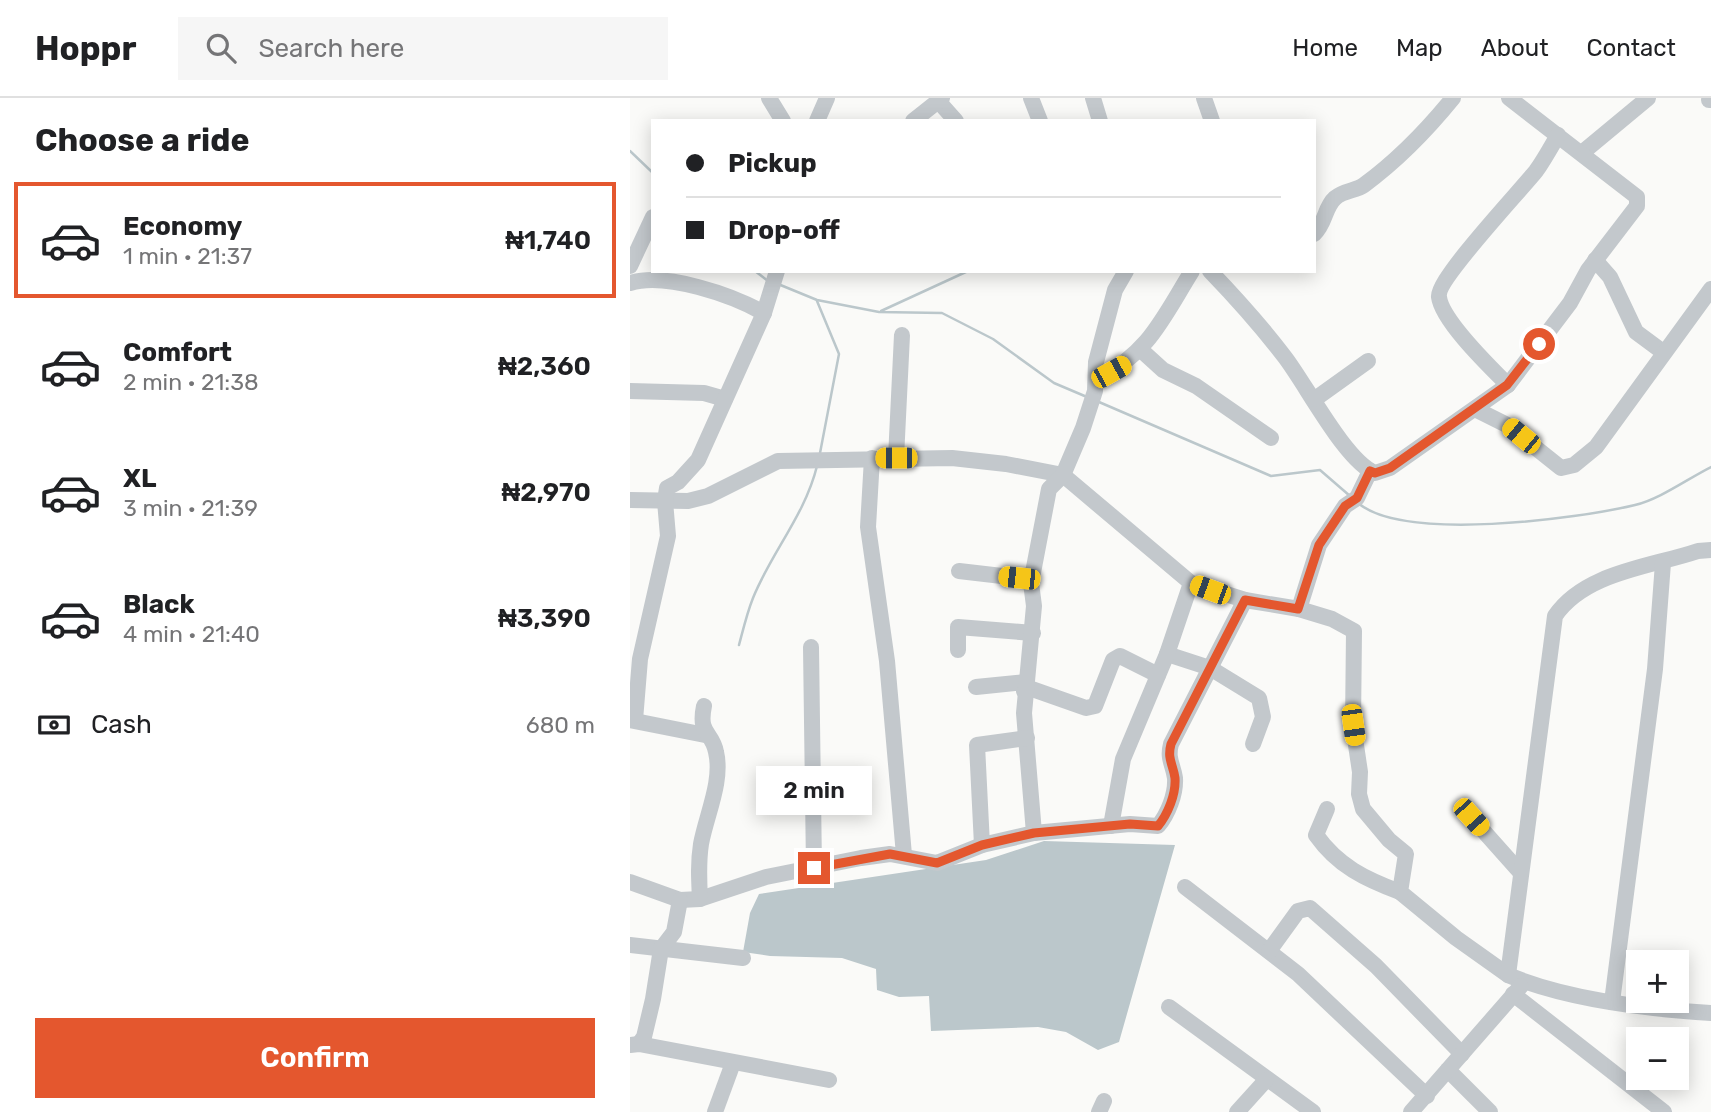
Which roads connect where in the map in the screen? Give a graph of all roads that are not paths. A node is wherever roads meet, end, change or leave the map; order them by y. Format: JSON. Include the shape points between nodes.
{"nodes":[{"id":1,"x":769,"y":98,"type":"edge"},
{"id":2,"x":827,"y":98,"type":"edge"},
{"id":3,"x":1031,"y":98,"type":"edge"},
{"id":4,"x":1093,"y":98,"type":"edge"},
{"id":5,"x":1204,"y":98,"type":"edge"},
{"id":6,"x":1453,"y":98,"type":"edge"},
{"id":7,"x":1509,"y":98,"type":"edge"},
{"id":8,"x":1648,"y":98,"type":"edge"},
{"id":9,"x":940,"y":100,"type":"edge"},
{"id":10,"x":782,"y":119,"type":"edge"},
{"id":11,"x":818,"y":119,"type":"edge"},
{"id":12,"x":916,"y":119,"type":"edge"},
{"id":13,"x":954,"y":119,"type":"edge"},
{"id":14,"x":1039,"y":119,"type":"edge"},
{"id":15,"x":1099,"y":119,"type":"edge"},
{"id":16,"x":1211,"y":119,"type":"edge"},
{"id":17,"x":1558,"y":135,"type":"junction"},
{"id":18,"x":1583,"y":152,"type":"junction"},
{"id":19,"x":651,"y":221,"type":"edge"},
{"id":20,"x":1316,"y":232,"type":"edge"},
{"id":21,"x":1595,"y":260,"type":"junction"},
{"id":22,"x":630,"y":266,"type":"edge"},
{"id":23,"x":1191,"y":273,"type":"edge"},
{"id":24,"x":1212,"y":273,"type":"edge"},
{"id":25,"x":776,"y":274,"type":"edge"},
{"id":26,"x":1120,"y":274,"type":"edge"},
{"id":27,"x":630,"y":283,"type":"edge"},
{"id":28,"x":1711,"y":289,"type":"edge"},
{"id":29,"x":764,"y":313,"type":"junction"},
{"id":30,"x":902,"y":335,"type":"dead end"},
{"id":31,"x":1141,"y":350,"type":"junction"},
{"id":32,"x":1663,"y":352,"type":"junction"},
{"id":33,"x":1368,"y":361,"type":"dead end"},
{"id":34,"x":1097,"y":380,"type":"junction"},
{"id":35,"x":1507,"y":385,"type":"junction"},
{"id":36,"x":630,"y":391,"type":"edge"},
{"id":37,"x":725,"y":399,"type":"junction"},
{"id":38,"x":1315,"y":399,"type":"junction"},
{"id":39,"x":1475,"y":409,"type":"junction"},
{"id":40,"x":1272,"y":438,"type":"dead end"},
{"id":41,"x":872,"y":458,"type":"junction"},
{"id":42,"x":896,"y":458,"type":"junction"},
{"id":43,"x":1370,"y":471,"type":"junction"},
{"id":44,"x":1063,"y":475,"type":"junction"},
{"id":45,"x":630,"y":500,"type":"edge"},
{"id":46,"x":665,"y":501,"type":"junction"},
{"id":47,"x":1711,"y":550,"type":"edge"},
{"id":48,"x":1663,"y":563,"type":"junction"},
{"id":49,"x":959,"y":571,"type":"dead end"},
{"id":50,"x":1031,"y":583,"type":"junction"},
{"id":51,"x":1191,"y":583,"type":"junction"},
{"id":52,"x":1245,"y":600,"type":"junction"},
{"id":53,"x":1298,"y":609,"type":"junction"},
{"id":54,"x":1033,"y":634,"type":"junction"},
{"id":55,"x":811,"y":647,"type":"dead end"},
{"id":56,"x":958,"y":650,"type":"dead end"},
{"id":57,"x":1167,"y":654,"type":"junction"},
{"id":58,"x":1210,"y":668,"type":"junction"},
{"id":59,"x":1158,"y":675,"type":"junction"},
{"id":60,"x":1025,"y":686,"type":"junction"},
{"id":61,"x":976,"y":687,"type":"dead end"},
{"id":62,"x":705,"y":706,"type":"dead end"},
{"id":63,"x":632,"y":720,"type":"edge"},
{"id":64,"x":705,"y":735,"type":"junction"},
{"id":65,"x":1027,"y":738,"type":"junction"},
{"id":66,"x":1253,"y":744,"type":"dead end"},
{"id":67,"x":1327,"y":809,"type":"dead end"},
{"id":68,"x":1471,"y":817,"type":"dead end"},
{"id":69,"x":1111,"y":826,"type":"junction"},
{"id":70,"x":1034,"y":833,"type":"junction"},
{"id":71,"x":982,"y":845,"type":"junction"},
{"id":72,"x":904,"y":855,"type":"junction"},
{"id":73,"x":814,"y":868,"type":"junction"},
{"id":74,"x":1520,"y":872,"type":"junction"},
{"id":75,"x":630,"y":882,"type":"edge"},
{"id":76,"x":1185,"y":887,"type":"dead end"},
{"id":77,"x":1400,"y":892,"type":"junction"},
{"id":78,"x":700,"y":899,"type":"junction"},
{"id":79,"x":680,"y":900,"type":"junction"},
{"id":80,"x":630,"y":945,"type":"edge"},
{"id":81,"x":661,"y":949,"type":"junction"},
{"id":82,"x":1269,"y":951,"type":"junction"},
{"id":83,"x":743,"y":958,"type":"dead end"},
{"id":84,"x":1508,"y":975,"type":"junction"},
{"id":85,"x":1519,"y":988,"type":"junction"},
{"id":86,"x":1612,"y":1002,"type":"junction"},
{"id":87,"x":1169,"y":1007,"type":"dead end"},
{"id":88,"x":1711,"y":1013,"type":"edge"},
{"id":89,"x":634,"y":1044,"type":"edge"},
{"id":90,"x":1462,"y":1054,"type":"junction"},
{"id":91,"x":733,"y":1063,"type":"junction"},
{"id":92,"x":1448,"y":1070,"type":"junction"},
{"id":93,"x":829,"y":1080,"type":"dead end"},
{"id":94,"x":1266,"y":1080,"type":"junction"},
{"id":95,"x":1427,"y":1096,"type":"junction"},
{"id":96,"x":715,"y":1112,"type":"edge"},
{"id":97,"x":1237,"y":1112,"type":"edge"},
{"id":98,"x":1313,"y":1112,"type":"edge"},
{"id":99,"x":1411,"y":1112,"type":"edge"},
{"id":100,"x":1490,"y":1112,"type":"edge"},
{"id":101,"x":1664,"y":1112,"type":"edge"}],
"edges":[{"from":1,"to":10,"type":"street"},
{"from":2,"to":11,"type":"street"},
{"from":3,"to":14,"type":"street"},
{"from":4,"to":15,"type":"street"},
{"from":5,"to":16,"type":"street"},
{"from":6,"to":20,"type":"street","via":[[1392,164],[1361,188],[1336,197]]},
{"from":7,"to":17,"type":"street"},
{"from":8,"to":18,"type":"street"},
{"from":9,"to":12,"type":"street"},
{"from":9,"to":13,"type":"street"},
{"from":17,"to":18,"type":"street"},
{"from":17,"to":35,"type":"street","via":[[1537,170],[1489,222],[1438,292],[1465,340]]},
{"from":18,"to":21,"type":"street","via":[[1638,200]]},
{"from":19,"to":22,"type":"street"},
{"from":21,"to":32,"type":"street","via":[[1610,277],[1636,332]]},
{"from":21,"to":35,"type":"street","via":[[1570,303]]},
{"from":23,"to":31,"type":"street"},
{"from":24,"to":38,"type":"street","via":[[1245,306]]},
{"from":25,"to":29,"type":"street"},
{"from":26,"to":34,"type":"street","via":[[1096,362]]},
{"from":27,"to":29,"type":"street","via":[[666,283],[720,292]]},
{"from":28,"to":32,"type":"street"},
{"from":29,"to":37,"type":"street"},
{"from":30,"to":42,"type":"street"},
{"from":31,"to":34,"type":"street"},
{"from":31,"to":40,"type":"street","via":[[1163,369]]},
{"from":32,"to":39,"type":"street","via":[[1596,447],[1574,465],[1561,468],[1507,425]]},
{"from":33,"to":38,"type":"street"},
{"from":34,"to":44,"type":"street"},
{"from":35,"to":39,"type":"street"},
{"from":36,"to":37,"type":"street","via":[[704,393]]},
{"from":37,"to":46,"type":"street","via":[[698,460],[667,488]]},
{"from":38,"to":43,"type":"street","via":[[1347,449]]},
{"from":39,"to":43,"type":"street","via":[[1390,468]]},
{"from":41,"to":42,"type":"street"},
{"from":41,"to":46,"type":"street","via":[[778,461],[708,496]]},
{"from":41,"to":72,"type":"street","via":[[869,527],[887,661]]},
{"from":42,"to":44,"type":"street","via":[[952,458]]},
{"from":43,"to":53,"type":"street","via":[[1357,498],[1345,506],[1319,545]]},
{"from":44,"to":50,"type":"street","via":[[1049,489]]},
{"from":44,"to":51,"type":"street"},
{"from":45,"to":46,"type":"street"},
{"from":46,"to":63,"type":"street","via":[[668,536],[640,659]]},
{"from":47,"to":48,"type":"street"},
{"from":48,"to":74,"type":"street","via":[[1601,580],[1555,616]]},
{"from":48,"to":86,"type":"street","via":[[1655,669]]},
{"from":49,"to":50,"type":"street"},
{"from":50,"to":54,"type":"street"},
{"from":51,"to":52,"type":"street"},
{"from":51,"to":57,"type":"street"},
{"from":52,"to":53,"type":"street"},
{"from":52,"to":58,"type":"street"},
{"from":53,"to":77,"type":"street","via":[[1354,631],[1353,725],[1359,794],[1363,809],[1406,854]]},
{"from":54,"to":56,"type":"street","via":[[958,627]]},
{"from":54,"to":60,"type":"street"},
{"from":55,"to":73,"type":"street"},
{"from":57,"to":58,"type":"street"},
{"from":57,"to":59,"type":"street"},
{"from":58,"to":66,"type":"street","via":[[1262,702],[1263,717]]},
{"from":58,"to":69,"type":"street","via":[[1171,744],[1167,758],[1175,775],[1174,793],[1164,819],[1158,826]]},
{"from":59,"to":60,"type":"street","via":[[1121,656],[1113,660],[1095,706],[1086,708]]},
{"from":59,"to":69,"type":"street","via":[[1123,759]]},
{"from":60,"to":61,"type":"street"},
{"from":60,"to":65,"type":"street"},
{"from":62,"to":64,"type":"street"},
{"from":63,"to":64,"type":"street"},
{"from":64,"to":78,"type":"street","via":[[716,752],[716,775],[698,867]]},
{"from":65,"to":70,"type":"street"},
{"from":65,"to":71,"type":"street","via":[[977,745]]},
{"from":67,"to":77,"type":"street","via":[[1316,835],[1330,855],[1365,880]]},
{"from":68,"to":74,"type":"street"},
{"from":69,"to":70,"type":"street"},
{"from":70,"to":71,"type":"street"},
{"from":71,"to":72,"type":"street","via":[[937,863]]},
{"from":72,"to":73,"type":"street"},
{"from":73,"to":78,"type":"street","via":[[766,877]]},
{"from":74,"to":84,"type":"street"},
{"from":75,"to":79,"type":"street"},
{"from":76,"to":82,"type":"street"},
{"from":77,"to":84,"type":"street"},
{"from":78,"to":79,"type":"street"},
{"from":79,"to":81,"type":"street","via":[[674,932]]},
{"from":80,"to":81,"type":"street"},
{"from":81,"to":83,"type":"street"},
{"from":81,"to":89,"type":"street","via":[[644,1037]]},
{"from":82,"to":90,"type":"street","via":[[1298,911],[1310,908],[1376,966]]},
{"from":82,"to":95,"type":"street"},
{"from":84,"to":85,"type":"street"},
{"from":85,"to":86,"type":"street"},
{"from":85,"to":90,"type":"street"},
{"from":85,"to":101,"type":"street"},
{"from":86,"to":88,"type":"street"},
{"from":87,"to":94,"type":"street"},
{"from":89,"to":91,"type":"street"},
{"from":90,"to":92,"type":"street"},
{"from":91,"to":93,"type":"street"},
{"from":91,"to":96,"type":"street"},
{"from":92,"to":95,"type":"street"},
{"from":92,"to":100,"type":"street"},
{"from":94,"to":97,"type":"street"},
{"from":94,"to":98,"type":"street"},
{"from":95,"to":99,"type":"street"}]}
